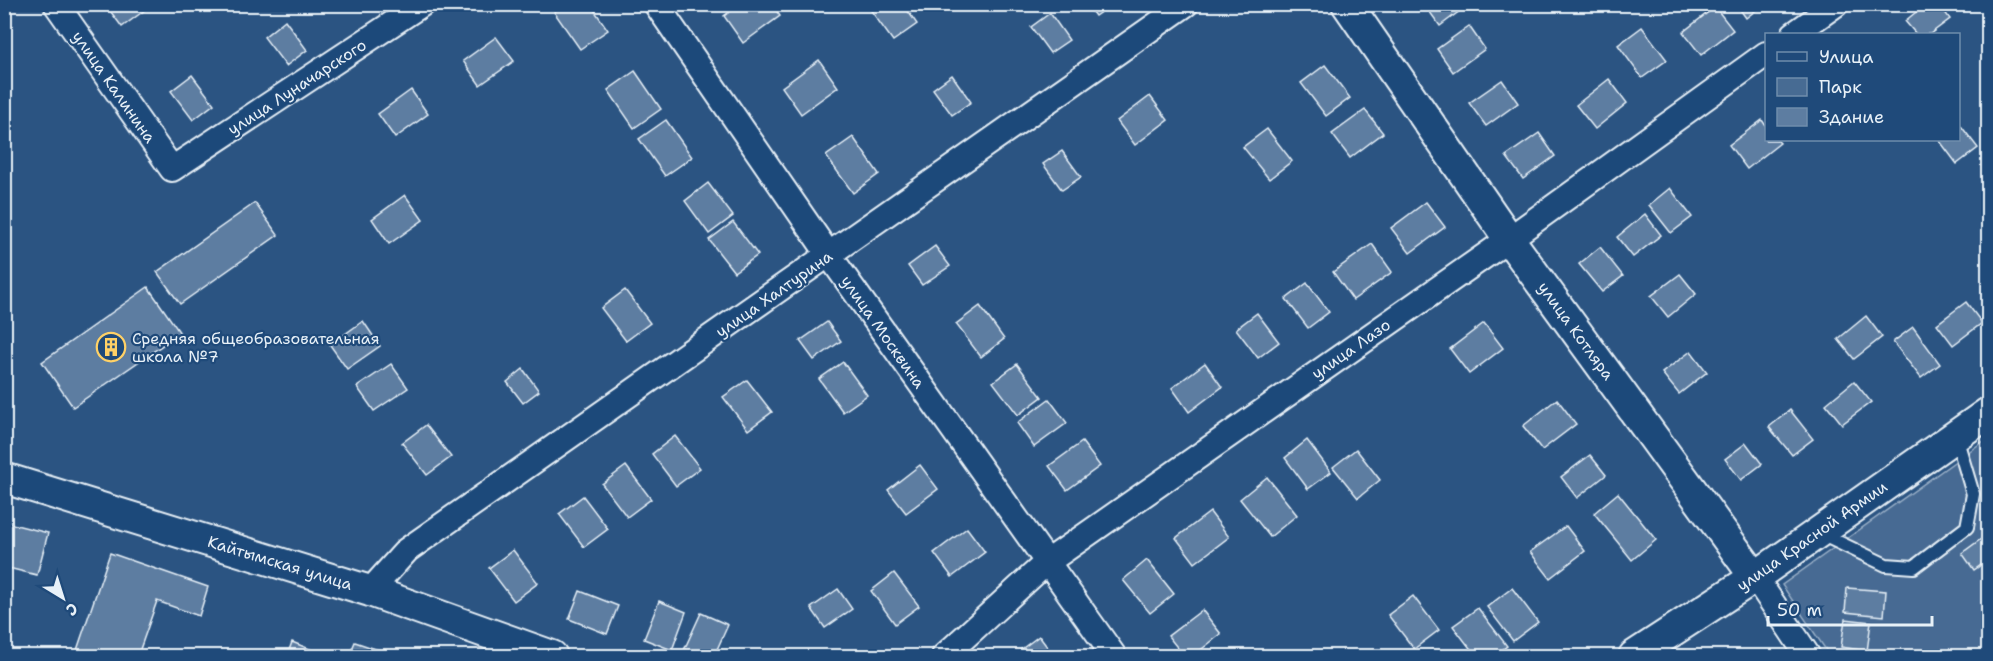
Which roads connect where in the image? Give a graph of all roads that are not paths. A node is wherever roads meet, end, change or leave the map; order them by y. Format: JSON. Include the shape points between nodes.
{"nodes":[{"id":1,"x":56,"y":4,"type":"edge"},
{"id":2,"x":422,"y":4,"type":"edge"},
{"id":3,"x":656,"y":4,"type":"edge"},
{"id":4,"x":1186,"y":4,"type":"edge"},
{"id":5,"x":1347,"y":4,"type":"edge"},
{"id":6,"x":1836,"y":4,"type":"edge"},
{"id":7,"x":1795,"y":33,"type":"edge"},
{"id":8,"x":1765,"y":55,"type":"edge"},
{"id":9,"x":172,"y":170,"type":"joint"},
{"id":10,"x":1509,"y":238,"type":"junction"},
{"id":11,"x":829,"y":255,"type":"junction"},
{"id":12,"x":1989,"y":413,"type":"edge"},
{"id":13,"x":1956,"y":436,"type":"junction"},
{"id":14,"x":4,"y":478,"type":"edge"},
{"id":15,"x":1818,"y":532,"type":"junction"},
{"id":16,"x":1046,"y":563,"type":"junction"},
{"id":17,"x":1755,"y":577,"type":"junction"},
{"id":18,"x":370,"y":591,"type":"junction"},
{"id":19,"x":552,"y":657,"type":"edge"},
{"id":20,"x":944,"y":657,"type":"edge"},
{"id":21,"x":1114,"y":657,"type":"edge"},
{"id":22,"x":1634,"y":657,"type":"edge"},
{"id":23,"x":1808,"y":657,"type":"edge"}],
"edges":[{"from":1,"to":9,"type":"street","name":"улица Калинина"},
{"from":2,"to":9,"type":"street","name":"улица Луначарского"},
{"from":3,"to":11,"type":"street","name":"улица Москвина"},
{"from":4,"to":11,"type":"street","name":"улица Халтурина"},
{"from":5,"to":10,"type":"street","name":"улица Котляра"},
{"from":6,"to":7,"type":"street"},
{"from":8,"to":10,"type":"street","name":"улица Лазо"},
{"from":10,"to":16,"type":"street","name":"улица Лазо"},
{"from":10,"to":17,"type":"street","name":"улица Котляра"},
{"from":11,"to":16,"type":"street","name":"улица Москвина"},
{"from":11,"to":18,"type":"street","name":"улица Халтурина","via":[[407,550]]},
{"from":12,"to":13,"type":"street","name":"улица Красной Армии"},
{"from":13,"to":15,"type":"street","name":"улица Красной Армии"},
{"from":13,"to":15,"type":"lane","via":[[1973,494],[1967,527],[1914,567],[1886,564]]},
{"from":14,"to":18,"type":"street","name":"Кайтымская улица"},
{"from":15,"to":17,"type":"street","name":"улица Красной Армии"},
{"from":16,"to":20,"type":"street","name":"улица Лазо"},
{"from":16,"to":21,"type":"street","name":"улица Москвина"},
{"from":17,"to":22,"type":"street","name":"улица Красной Армии"},
{"from":17,"to":23,"type":"street","name":"улица Котляра"},
{"from":18,"to":19,"type":"street","name":"Кайтымская улица"}]}
